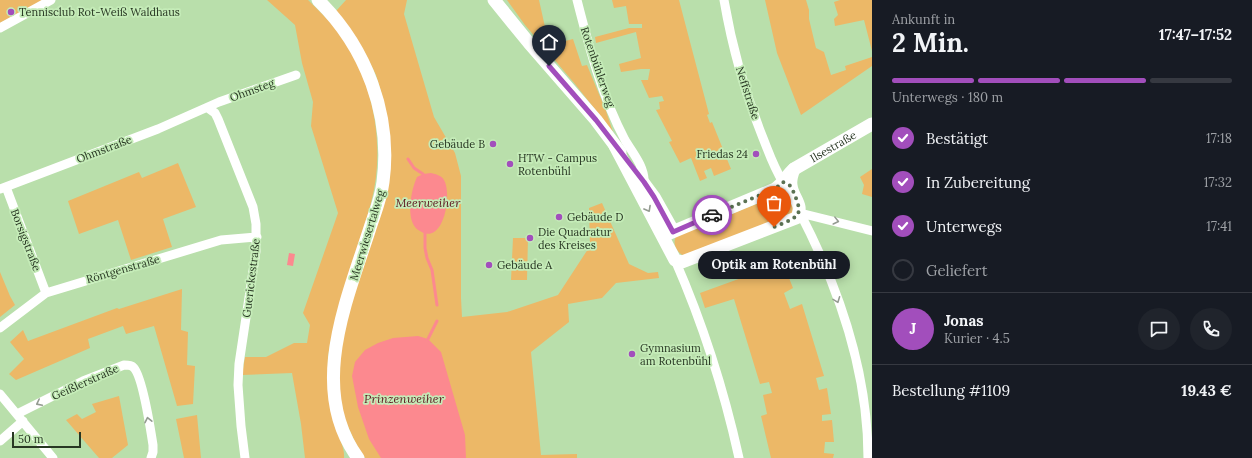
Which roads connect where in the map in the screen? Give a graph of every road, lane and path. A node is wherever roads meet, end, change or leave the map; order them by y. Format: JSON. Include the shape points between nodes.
{"nodes":[{"id":1,"x":51,"y":0,"type":"edge"},
{"id":2,"x":318,"y":0,"type":"edge"},
{"id":3,"x":494,"y":0,"type":"edge"},
{"id":4,"x":577,"y":0,"type":"edge"},
{"id":5,"x":724,"y":0,"type":"edge"},
{"id":6,"x":0,"y":28,"type":"edge"},
{"id":7,"x":296,"y":75,"type":"dead end"},
{"id":8,"x":208,"y":108,"type":"junction"},
{"id":9,"x":872,"y":124,"type":"edge"},
{"id":10,"x":622,"y":132,"type":"junction"},
{"id":11,"x":615,"y":146,"type":"junction"},
{"id":12,"x":644,"y":182,"type":"junction"},
{"id":13,"x":787,"y":184,"type":"junction"},
{"id":14,"x":3,"y":188,"type":"edge"},
{"id":15,"x":800,"y":213,"type":"junction"},
{"id":16,"x":872,"y":231,"type":"edge"},
{"id":17,"x":668,"y":234,"type":"junction"},
{"id":18,"x":257,"y":236,"type":"junction"},
{"id":19,"x":675,"y":260,"type":"junction"},
{"id":20,"x":46,"y":293,"type":"junction"},
{"id":21,"x":0,"y":328,"type":"edge"},
{"id":22,"x":0,"y":394,"type":"edge"},
{"id":23,"x":20,"y":418,"type":"junction"},
{"id":24,"x":0,"y":441,"type":"edge"},
{"id":25,"x":54,"y":458,"type":"edge"},
{"id":26,"x":151,"y":458,"type":"edge"},
{"id":27,"x":245,"y":458,"type":"edge"},
{"id":28,"x":358,"y":458,"type":"edge"},
{"id":29,"x":739,"y":458,"type":"edge"},
{"id":30,"x":868,"y":458,"type":"edge"}],
"edges":[{"from":1,"to":6,"type":"street"},
{"from":2,"to":28,"type":"main road","name":"Meerwiesertalweg","via":[[346,32],[370,76],[377,96],[385,142],[383,183],[343,311],[334,357],[337,407],[346,437]]},
{"from":3,"to":11,"type":"main road"},
{"from":4,"to":10,"type":"street","name":"Rotenbühlerweg","via":[[595,62]]},
{"from":5,"to":13,"type":"street","name":"Neffstraße","via":[[751,108],[775,169]]},
{"from":7,"to":8,"type":"street","name":"Ohmsteg"},
{"from":8,"to":14,"type":"street","name":"Ohmstraße"},
{"from":8,"to":18,"type":"street","name":"Guerickestraße","via":[[218,119],[253,207]]},
{"from":9,"to":13,"type":"main road","name":"Ilsestraße","via":[[794,169],[787,175]]},
{"from":10,"to":11,"type":"street"},
{"from":10,"to":12,"type":"street","name":"Rotenbühlerweg","via":[[643,172]]},
{"from":11,"to":12,"type":"main road"},
{"from":11,"to":17,"type":"main road","one_way":true},
{"from":12,"to":17,"type":"main road","via":[[657,203]]},
{"from":13,"to":15,"type":"main road"},
{"from":13,"to":17,"type":"main road","name":"Ilsestraße"},
{"from":14,"to":20,"type":"street","name":"Borsigstraße"},
{"from":15,"to":16,"type":"street","one_way":true},
{"from":15,"to":19,"type":"main road","via":[[796,218],[688,260]]},
{"from":15,"to":30,"type":"street","one_way":true,"via":[[828,277],[850,338],[863,395]]},
{"from":17,"to":19,"type":"main road"},
{"from":18,"to":20,"type":"street","name":"Röntgenstraße","via":[[221,240]]},
{"from":18,"to":27,"type":"street","name":"Guerickestraße","via":[[238,385]]},
{"from":19,"to":29,"type":"street","via":[[714,362]]},
{"from":20,"to":21,"type":"street","name":"Röntgenstraße"},
{"from":22,"to":23,"type":"street"},
{"from":23,"to":24,"type":"street"},
{"from":23,"to":25,"type":"street"},
{"from":26,"to":23,"type":"street","name":"Geißlerstraße","one_way":true,"via":[[153,445],[140,382],[130,365],[83,381]]}]}
